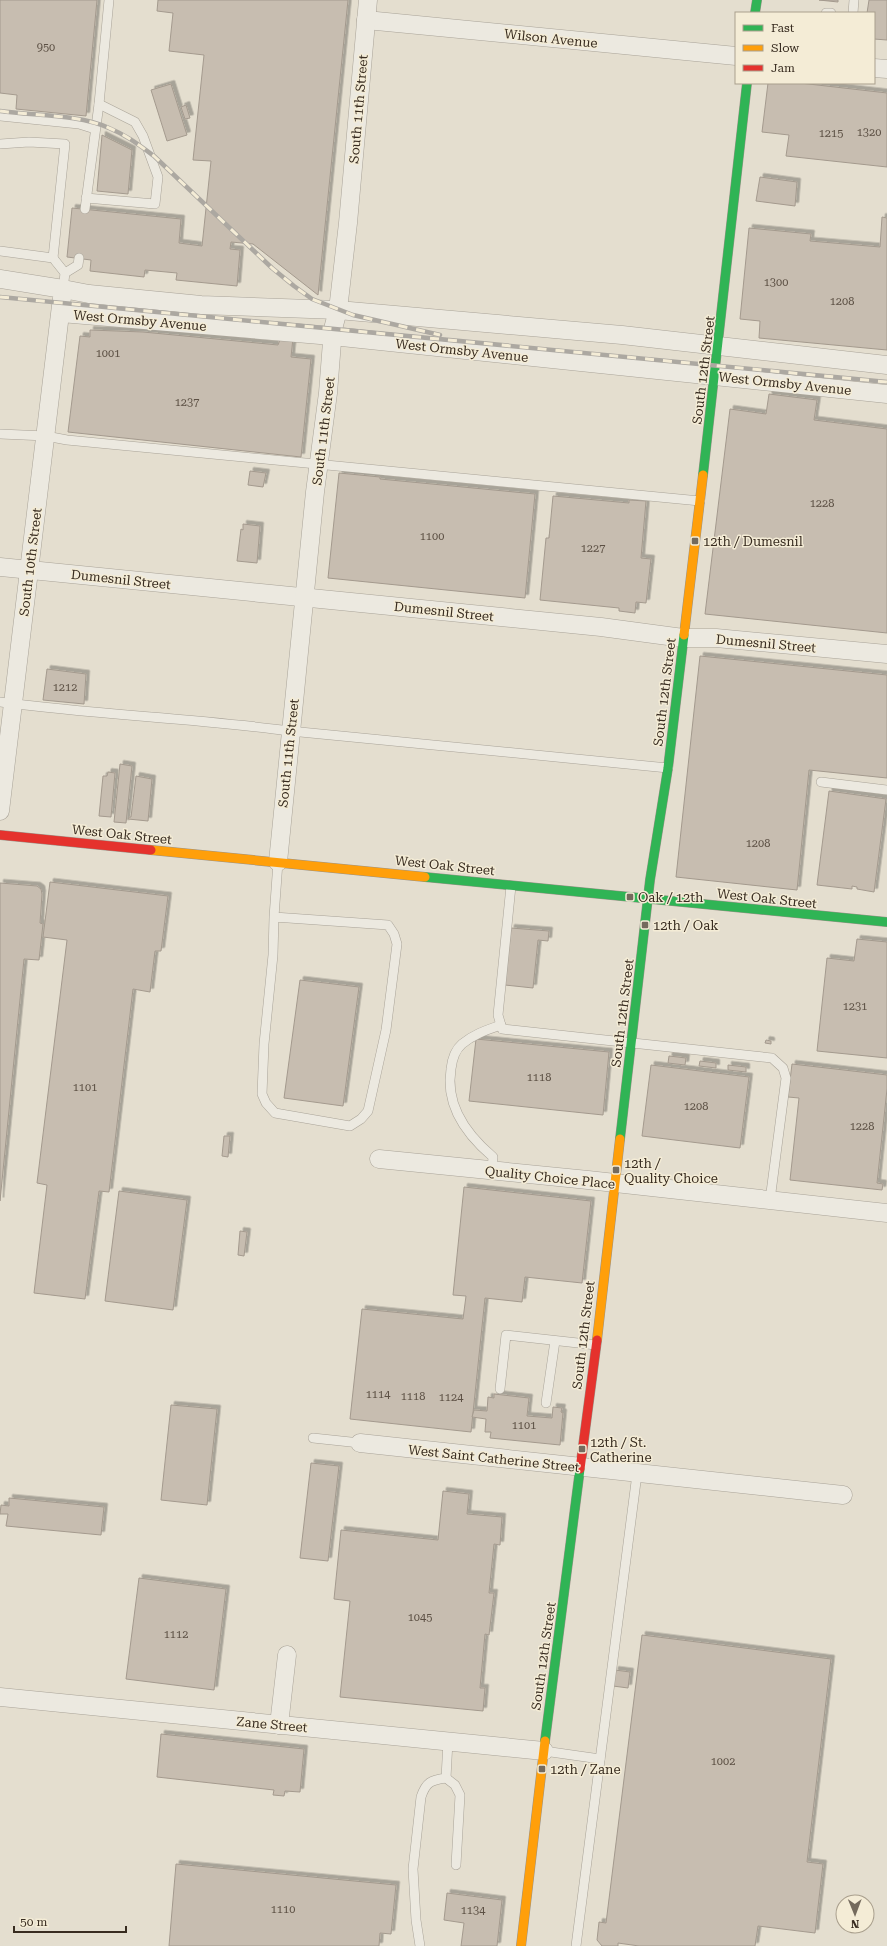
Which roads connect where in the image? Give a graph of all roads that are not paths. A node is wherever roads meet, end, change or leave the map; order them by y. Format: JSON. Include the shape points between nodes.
{"nodes":[{"id":1,"x":109,"y":0,"type":"edge"},
{"id":2,"x":368,"y":0,"type":"edge"},
{"id":3,"x":757,"y":0,"type":"edge"},
{"id":4,"x":854,"y":0,"type":"edge"},
{"id":5,"x":755,"y":12,"type":"edge"},
{"id":6,"x":852,"y":12,"type":"edge"},
{"id":7,"x":366,"y":20,"type":"junction"},
{"id":8,"x":735,"y":56,"type":"edge"},
{"id":9,"x":875,"y":68,"type":"edge"},
{"id":10,"x":887,"y":69,"type":"edge"},
{"id":11,"x":747,"y":84,"type":"edge"},
{"id":12,"x":99,"y":104,"type":"junction"},
{"id":13,"x":0,"y":116,"type":"edge"},
{"id":14,"x":95,"y":129,"type":"junction"},
{"id":15,"x":0,"y":144,"type":"edge"},
{"id":16,"x":86,"y":198,"type":"junction"},
{"id":17,"x":85,"y":209,"type":"dead end"},
{"id":18,"x":0,"y":251,"type":"edge"},
{"id":19,"x":53,"y":258,"type":"junction"},
{"id":20,"x":79,"y":258,"type":"dead end"},
{"id":21,"x":0,"y":279,"type":"edge"},
{"id":22,"x":64,"y":281,"type":"junction"},
{"id":23,"x":338,"y":310,"type":"junction"},
{"id":24,"x":61,"y":313,"type":"junction"},
{"id":25,"x":332,"y":336,"type":"junction"},
{"id":26,"x":719,"y":347,"type":"junction"},
{"id":27,"x":887,"y":365,"type":"edge"},
{"id":28,"x":715,"y":375,"type":"junction"},
{"id":29,"x":887,"y":394,"type":"edge"},
{"id":30,"x":0,"y":434,"type":"edge"},
{"id":31,"x":46,"y":436,"type":"junction"},
{"id":32,"x":319,"y":465,"type":"junction"},
{"id":33,"x":700,"y":501,"type":"junction"},
{"id":34,"x":0,"y":567,"type":"edge"},
{"id":35,"x":29,"y":570,"type":"junction"},
{"id":36,"x":304,"y":598,"type":"junction"},
{"id":37,"x":683,"y":638,"type":"junction"},
{"id":38,"x":887,"y":654,"type":"edge"},
{"id":39,"x":6,"y":703,"type":"edge"},
{"id":40,"x":290,"y":731,"type":"junction"},
{"id":41,"x":668,"y":768,"type":"junction"},
{"id":42,"x":821,"y":782,"type":"dead end"},
{"id":43,"x":887,"y":790,"type":"edge"},
{"id":44,"x":0,"y":811,"type":"edge"},
{"id":45,"x":0,"y":835,"type":"edge"},
{"id":46,"x":278,"y":862,"type":"junction"},
{"id":47,"x":511,"y":885,"type":"junction"},
{"id":48,"x":648,"y":899,"type":"junction"},
{"id":49,"x":274,"y":918,"type":"junction"},
{"id":50,"x":887,"y":922,"type":"edge"},
{"id":51,"x":501,"y":1025,"type":"junction"},
{"id":52,"x":631,"y":1043,"type":"junction"},
{"id":53,"x":379,"y":1159,"type":"dead end"},
{"id":54,"x":492,"y":1171,"type":"junction"},
{"id":55,"x":614,"y":1183,"type":"junction"},
{"id":56,"x":770,"y":1200,"type":"junction"},
{"id":57,"x":887,"y":1213,"type":"edge"},
{"id":58,"x":555,"y":1341,"type":"junction"},
{"id":59,"x":596,"y":1345,"type":"junction"},
{"id":60,"x":500,"y":1389,"type":"dead end"},
{"id":61,"x":546,"y":1403,"type":"dead end"},
{"id":62,"x":313,"y":1438,"type":"dead end"},
{"id":63,"x":360,"y":1443,"type":"joint"},
{"id":64,"x":580,"y":1468,"type":"junction"},
{"id":65,"x":637,"y":1474,"type":"junction"},
{"id":66,"x":843,"y":1495,"type":"dead end"},
{"id":67,"x":287,"y":1655,"type":"dead end"},
{"id":68,"x":0,"y":1698,"type":"edge"},
{"id":69,"x":279,"y":1725,"type":"junction"},
{"id":70,"x":448,"y":1741,"type":"junction"},
{"id":71,"x":544,"y":1751,"type":"junction"},
{"id":72,"x":600,"y":1759,"type":"junction"},
{"id":73,"x":446,"y":1778,"type":"junction"},
{"id":74,"x":456,"y":1865,"type":"dead end"},
{"id":75,"x":420,"y":1946,"type":"edge"},
{"id":76,"x":521,"y":1946,"type":"edge"},
{"id":77,"x":576,"y":1946,"type":"edge"}],
"edges":[{"from":1,"to":12,"type":"lane"},
{"from":2,"to":7,"type":"street","name":"South 11th Street"},
{"from":3,"to":5,"type":"street"},
{"from":4,"to":6,"type":"lane"},
{"from":7,"to":8,"type":"street","name":"Wilson Avenue"},
{"from":7,"to":23,"type":"street","name":"South 11th Street"},
{"from":9,"to":10,"type":"street"},
{"from":11,"to":26,"type":"street","name":"South 12th Street"},
{"from":12,"to":14,"type":"lane"},
{"from":12,"to":16,"type":"lane","via":[[134,122],[143,136],[158,177],[155,204]]},
{"from":13,"to":14,"type":"lane","via":[[79,124]]},
{"from":14,"to":16,"type":"lane"},
{"from":15,"to":19,"type":"lane","via":[[65,144]]},
{"from":16,"to":17,"type":"lane"},
{"from":18,"to":19,"type":"lane"},
{"from":19,"to":22,"type":"lane"},
{"from":20,"to":22,"type":"lane","via":[[78,265]]},
{"from":21,"to":22,"type":"street","name":"West Ormsby Avenue"},
{"from":22,"to":23,"type":"street","name":"West Ormsby Avenue","via":[[89,294],[201,304]]},
{"from":22,"to":24,"type":"street","name":"West Ormsby Avenue"},
{"from":23,"to":25,"type":"street","name":"South 11th Street"},
{"from":23,"to":26,"type":"street","name":"West Ormsby Avenue","via":[[630,336]]},
{"from":24,"to":25,"type":"street","name":"West Ormsby Avenue"},
{"from":24,"to":31,"type":"street","name":"South 10th Street"},
{"from":25,"to":28,"type":"street","name":"West Ormsby Avenue"},
{"from":25,"to":32,"type":"street","name":"South 11th Street"},
{"from":26,"to":27,"type":"street","name":"West Ormsby Avenue"},
{"from":26,"to":28,"type":"street","name":"South 12th Street"},
{"from":28,"to":29,"type":"street","name":"West Ormsby Avenue"},
{"from":28,"to":33,"type":"street","name":"South 12th Street"},
{"from":30,"to":31,"type":"lane"},
{"from":31,"to":32,"type":"lane"},
{"from":31,"to":35,"type":"street","name":"South 10th Street"},
{"from":32,"to":33,"type":"lane"},
{"from":32,"to":36,"type":"street","name":"South 11th Street"},
{"from":33,"to":37,"type":"street","name":"South 12th Street"},
{"from":34,"to":35,"type":"street","name":"Dumesnil Street"},
{"from":35,"to":36,"type":"street","name":"Dumesnil Street"},
{"from":35,"to":39,"type":"street","name":"South 10th Street"},
{"from":36,"to":37,"type":"street","name":"Dumesnil Street","via":[[606,627]]},
{"from":36,"to":40,"type":"street","name":"South 11th Street"},
{"from":37,"to":38,"type":"street","name":"Dumesnil Street","via":[[723,639]]},
{"from":37,"to":41,"type":"street","name":"South 12th Street"},
{"from":39,"to":40,"type":"lane","via":[[231,723]]},
{"from":39,"to":44,"type":"street","name":"South 10th Street"},
{"from":40,"to":41,"type":"lane"},
{"from":40,"to":46,"type":"street","name":"South 11th Street"},
{"from":41,"to":48,"type":"street","name":"South 12th Street"},
{"from":42,"to":43,"type":"lane"},
{"from":45,"to":46,"type":"street","name":"West Oak Street"},
{"from":46,"to":47,"type":"street","name":"West Oak Street"},
{"from":46,"to":49,"type":"lane"},
{"from":47,"to":48,"type":"street","name":"West Oak Street"},
{"from":47,"to":51,"type":"lane","via":[[498,1015]]},
{"from":48,"to":50,"type":"street","name":"West Oak Street"},
{"from":48,"to":52,"type":"street","name":"South 12th Street"},
{"from":49,"to":49,"type":"lane","via":[[388,925],[394,934],[397,944],[386,1030],[370,1104],[361,1119],[350,1126],[275,1112],[266,1103],[262,1094]]},
{"from":51,"to":52,"type":"lane","via":[[502,1029]]},
{"from":51,"to":54,"type":"lane","via":[[480,1032],[461,1045],[452,1060],[449,1081],[456,1113],[480,1145],[493,1157]]},
{"from":52,"to":55,"type":"street","name":"South 12th Street"},
{"from":52,"to":56,"type":"lane","via":[[772,1058],[783,1068],[786,1078]]},
{"from":53,"to":54,"type":"street","name":"Quality Choice Place"},
{"from":54,"to":55,"type":"street","name":"Quality Choice Place"},
{"from":55,"to":56,"type":"street","name":"Quality Choice Place"},
{"from":55,"to":59,"type":"street","name":"South 12th Street"},
{"from":56,"to":57,"type":"street","name":"Quality Choice Place"},
{"from":58,"to":59,"type":"lane"},
{"from":58,"to":60,"type":"lane","via":[[506,1335]]},
{"from":58,"to":61,"type":"lane"},
{"from":59,"to":64,"type":"street","name":"South 12th Street"},
{"from":62,"to":63,"type":"lane"},
{"from":63,"to":64,"type":"street","name":"West Saint Catherine Street"},
{"from":64,"to":65,"type":"street","name":"West Saint Catherine Street"},
{"from":64,"to":71,"type":"street","name":"South 12th Street"},
{"from":65,"to":66,"type":"street","name":"West Saint Catherine Street"},
{"from":65,"to":72,"type":"lane"},
{"from":67,"to":69,"type":"street"},
{"from":68,"to":69,"type":"street","name":"Zane Street"},
{"from":69,"to":70,"type":"street","name":"Zane Street"},
{"from":70,"to":71,"type":"street","name":"Zane Street"},
{"from":70,"to":73,"type":"lane"},
{"from":71,"to":72,"type":"lane"},
{"from":71,"to":76,"type":"street","name":"South 12th Street"},
{"from":72,"to":77,"type":"lane"},
{"from":73,"to":74,"type":"lane","via":[[455,1785],[460,1795]]},
{"from":73,"to":75,"type":"lane","via":[[434,1779],[424,1787],[421,1797],[413,1869]]}]}
